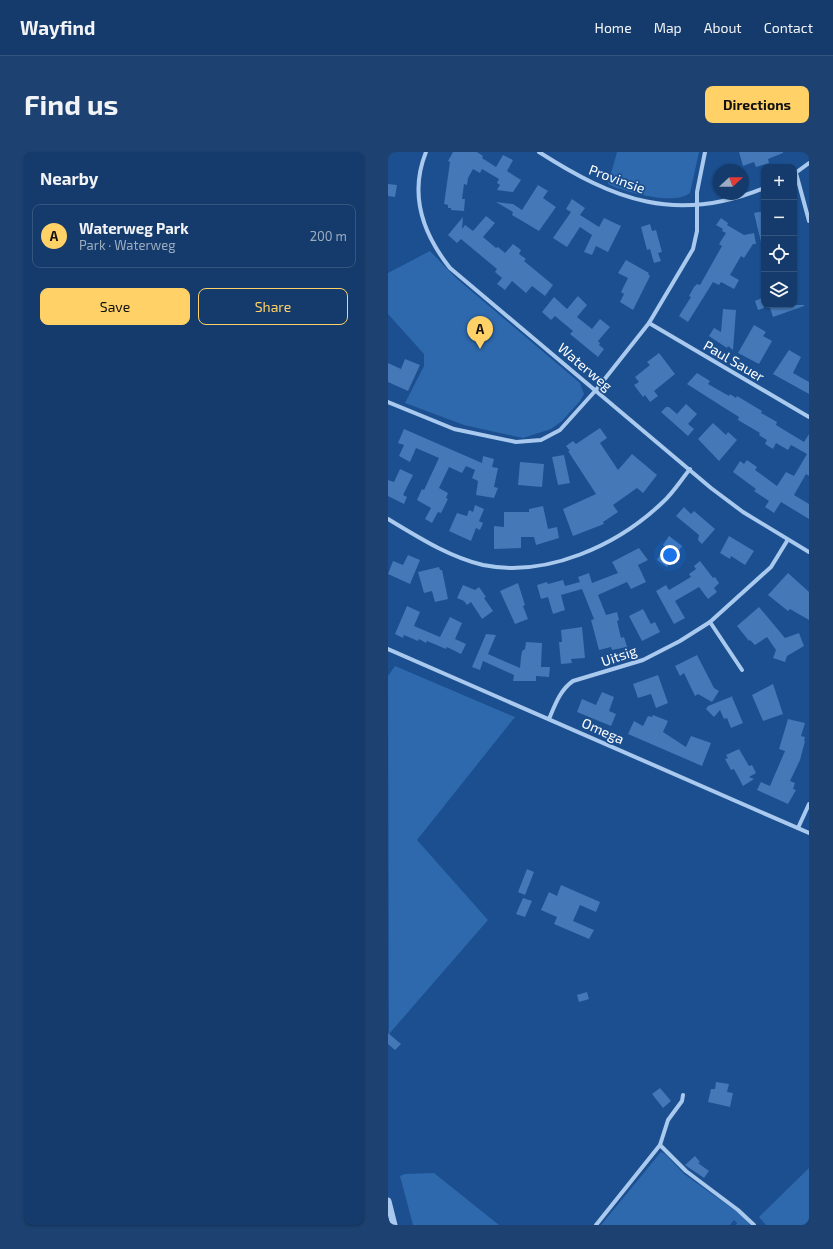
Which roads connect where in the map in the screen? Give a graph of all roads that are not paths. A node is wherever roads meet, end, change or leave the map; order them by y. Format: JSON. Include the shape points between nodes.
{"nodes":[{"id":1,"x":426,"y":152,"type":"edge"},
{"id":2,"x":539,"y":152,"type":"edge"},
{"id":3,"x":705,"y":152,"type":"edge"},
{"id":4,"x":809,"y":163,"type":"edge"},
{"id":5,"x":797,"y":172,"type":"edge"},
{"id":6,"x":797,"y":180,"type":"edge"},
{"id":7,"x":761,"y":189,"type":"edge"},
{"id":8,"x":697,"y":204,"type":"junction"},
{"id":9,"x":809,"y":221,"type":"edge"},
{"id":10,"x":649,"y":323,"type":"junction"},
{"id":11,"x":596,"y":390,"type":"junction"},
{"id":12,"x":388,"y":402,"type":"edge"},
{"id":13,"x":809,"y":417,"type":"edge"},
{"id":14,"x":690,"y":469,"type":"junction"},
{"id":15,"x":388,"y":519,"type":"edge"},
{"id":16,"x":787,"y":541,"type":"junction"},
{"id":17,"x":809,"y":552,"type":"edge"},
{"id":18,"x":710,"y":622,"type":"junction"},
{"id":19,"x":388,"y":649,"type":"edge"},
{"id":20,"x":742,"y":670,"type":"dead end"},
{"id":21,"x":549,"y":719,"type":"junction"},
{"id":22,"x":809,"y":804,"type":"edge"},
{"id":23,"x":798,"y":828,"type":"junction"},
{"id":24,"x":809,"y":833,"type":"edge"},
{"id":25,"x":683,"y":1095,"type":"dead end"},
{"id":26,"x":660,"y":1145,"type":"junction"},
{"id":27,"x":388,"y":1201,"type":"edge"},
{"id":28,"x":394,"y":1225,"type":"edge"},
{"id":29,"x":596,"y":1225,"type":"edge"},
{"id":30,"x":754,"y":1225,"type":"edge"}],
"edges":[{"from":1,"to":11,"type":"street","name":"Waterweg","via":[[420,173],[419,204],[427,232],[440,256],[450,268]]},
{"from":2,"to":8,"type":"street","name":"Provinsie","via":[[575,175],[629,198],[676,205]]},
{"from":3,"to":8,"type":"street"},
{"from":4,"to":5,"type":"street"},
{"from":6,"to":9,"type":"street"},
{"from":7,"to":8,"type":"street","name":"Provinsie","via":[[725,200]]},
{"from":8,"to":10,"type":"street","via":[[697,231],[693,249]]},
{"from":10,"to":11,"type":"street"},
{"from":10,"to":13,"type":"street","name":"Paul Sauer"},
{"from":11,"to":12,"type":"street","via":[[560,430],[531,442],[508,441],[454,429]]},
{"from":11,"to":14,"type":"street","name":"Waterweg"},
{"from":14,"to":15,"type":"street","via":[[664,502],[637,524],[604,545],[548,564],[508,567],[482,564],[441,549]]},
{"from":14,"to":16,"type":"street","name":"Waterweg","via":[[743,512]]},
{"from":16,"to":17,"type":"street","name":"Waterweg"},
{"from":16,"to":18,"type":"street","name":"Uitsig","via":[[771,567]]},
{"from":18,"to":20,"type":"street"},
{"from":18,"to":21,"type":"street","name":"Uitsig","via":[[643,660],[573,681],[565,686]]},
{"from":19,"to":21,"type":"street","name":"Omega"},
{"from":21,"to":23,"type":"street","name":"Omega"},
{"from":22,"to":23,"type":"street"},
{"from":23,"to":24,"type":"street","name":"Omega"},
{"from":25,"to":26,"type":"street","via":[[682,1101],[668,1120]]},
{"from":26,"to":29,"type":"street"},
{"from":26,"to":30,"type":"street","via":[[686,1171]]},
{"from":27,"to":28,"type":"street"}]}
